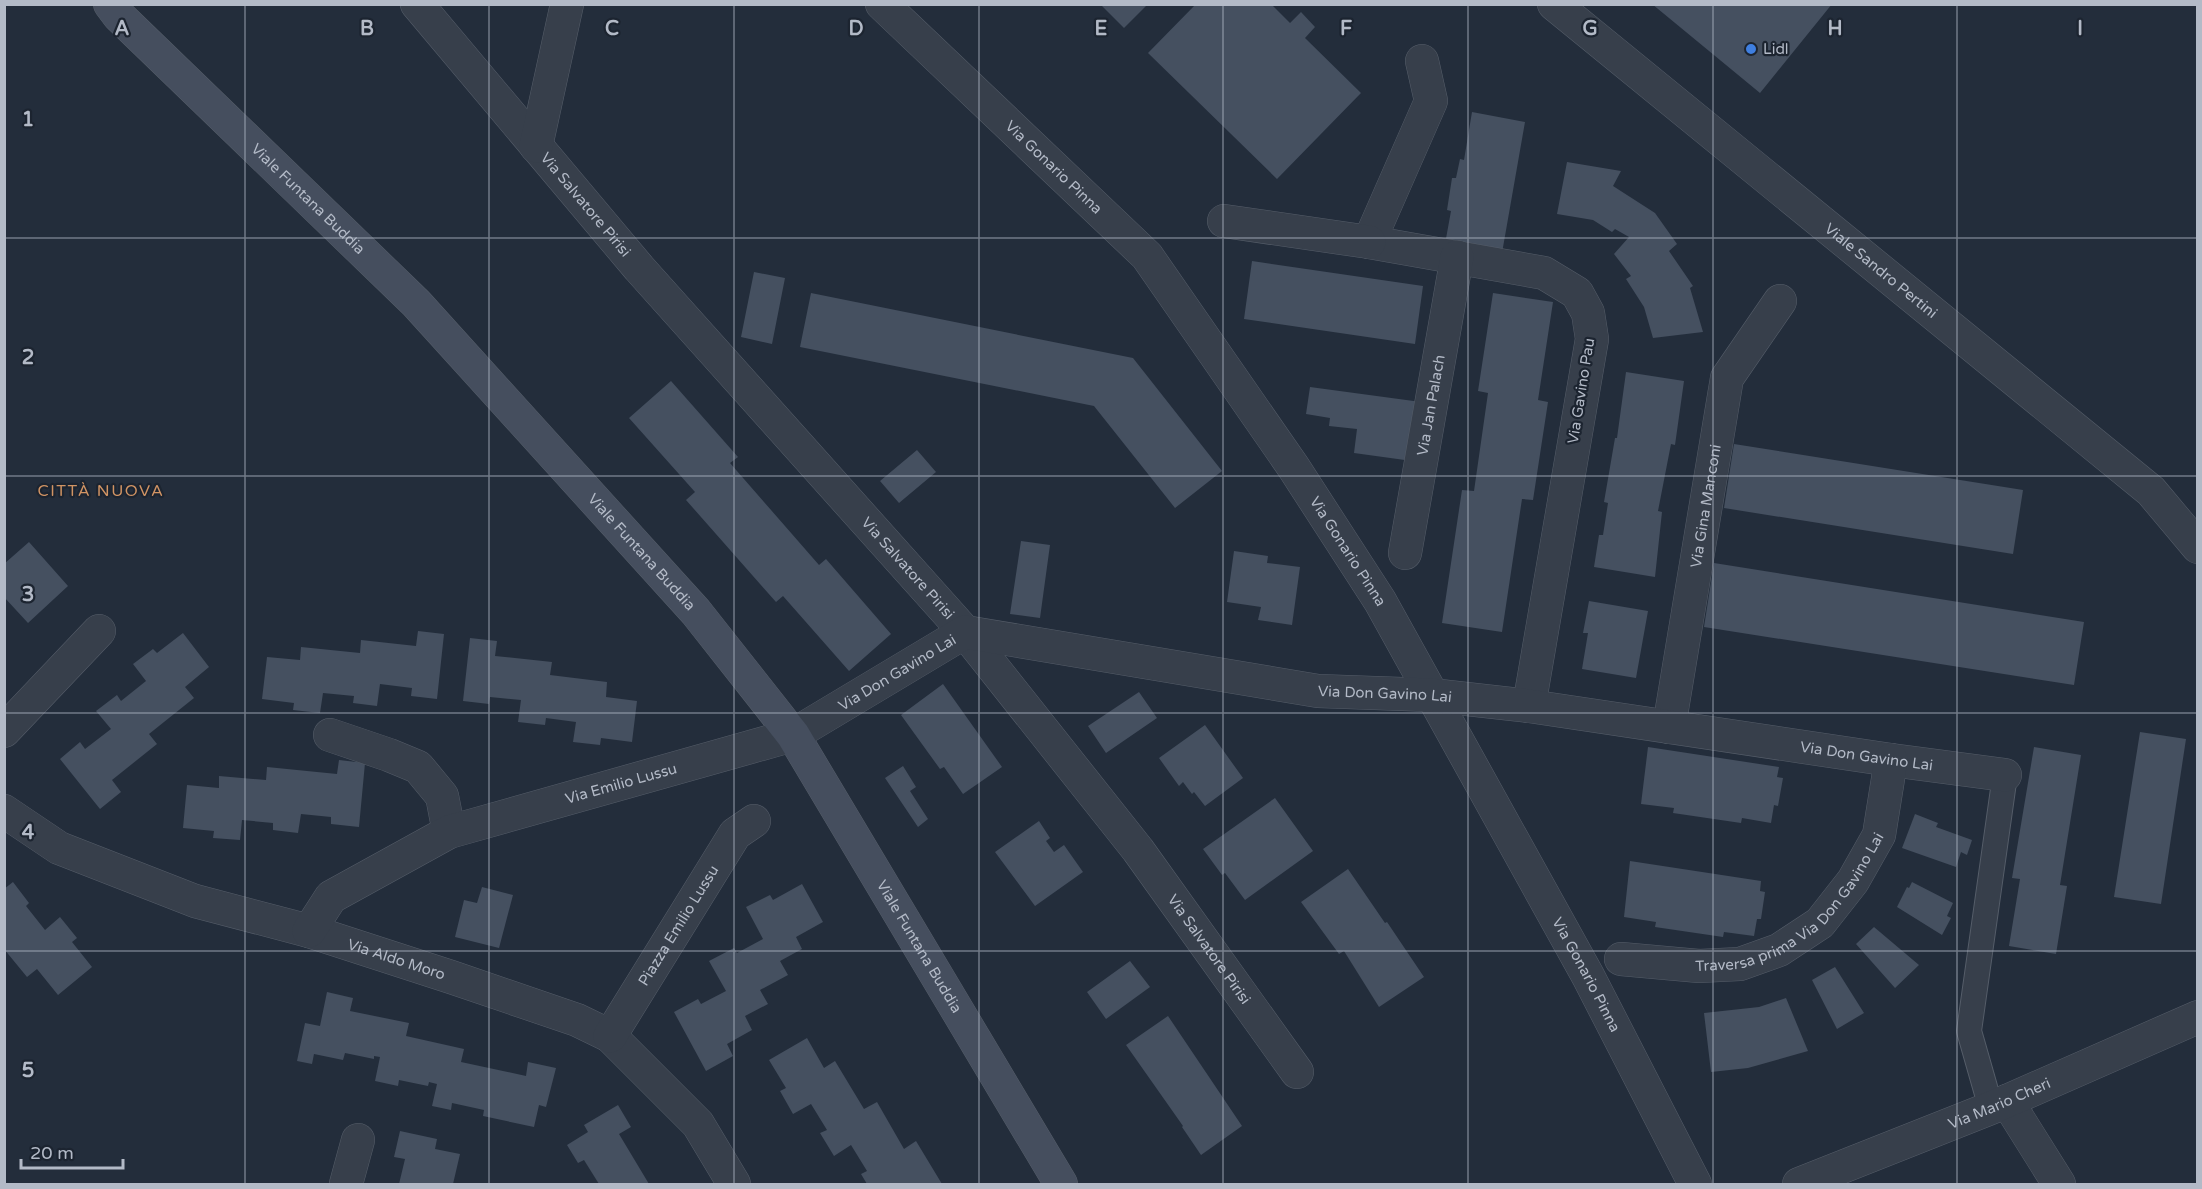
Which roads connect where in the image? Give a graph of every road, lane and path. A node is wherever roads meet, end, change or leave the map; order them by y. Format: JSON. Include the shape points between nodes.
{"nodes":[{"id":1,"x":110,"y":4,"type":"edge"},
{"id":2,"x":417,"y":4,"type":"edge"},
{"id":3,"x":567,"y":4,"type":"edge"},
{"id":4,"x":882,"y":4,"type":"edge"},
{"id":5,"x":1554,"y":4,"type":"edge"},
{"id":6,"x":1422,"y":61,"type":"dead end"},
{"id":7,"x":536,"y":146,"type":"junction"},
{"id":8,"x":1224,"y":221,"type":"dead end"},
{"id":9,"x":1369,"y":242,"type":"junction"},
{"id":10,"x":1457,"y":257,"type":"junction"},
{"id":11,"x":1780,"y":301,"type":"dead end"},
{"id":12,"x":2198,"y":547,"type":"edge"},
{"id":13,"x":1405,"y":553,"type":"dead end"},
{"id":14,"x":99,"y":631,"type":"dead end"},
{"id":15,"x":965,"y":632,"type":"junction"},
{"id":16,"x":1431,"y":695,"type":"junction"},
{"id":17,"x":1529,"y":705,"type":"junction"},
{"id":18,"x":1669,"y":727,"type":"junction"},
{"id":19,"x":4,"y":731,"type":"edge"},
{"id":20,"x":330,"y":735,"type":"dead end"},
{"id":21,"x":793,"y":735,"type":"junction"},
{"id":22,"x":1891,"y":760,"type":"junction"},
{"id":23,"x":2005,"y":775,"type":"joint"},
{"id":24,"x":4,"y":811,"type":"edge"},
{"id":25,"x":754,"y":821,"type":"dead end"},
{"id":26,"x":449,"y":832,"type":"junction"},
{"id":27,"x":309,"y":931,"type":"junction"},
{"id":28,"x":1621,"y":959,"type":"dead end"},
{"id":29,"x":2198,"y":1017,"type":"edge"},
{"id":30,"x":610,"y":1036,"type":"junction"},
{"id":31,"x":1297,"y":1072,"type":"dead end"},
{"id":32,"x":1999,"y":1104,"type":"junction"},
{"id":33,"x":358,"y":1140,"type":"dead end"},
{"id":34,"x":346,"y":1185,"type":"edge"},
{"id":35,"x":734,"y":1185,"type":"edge"},
{"id":36,"x":1061,"y":1185,"type":"edge"},
{"id":37,"x":1695,"y":1185,"type":"edge"},
{"id":38,"x":1799,"y":1185,"type":"edge"},
{"id":39,"x":2060,"y":1185,"type":"edge"}],
"edges":[{"from":1,"to":21,"type":"main road","name":"Viale Funtana Buddia","via":[[416,303],[696,612]]},
{"from":2,"to":7,"type":"street","name":"Via Salvatore Pirisi"},
{"from":3,"to":7,"type":"street"},
{"from":4,"to":16,"type":"street","name":"Via Gonario Pinna","via":[[1147,256],[1294,468],[1380,601]]},
{"from":5,"to":12,"type":"street","name":"Viale Sandro Pertini","via":[[2151,491]]},
{"from":6,"to":9,"type":"street","via":[[1431,101]]},
{"from":7,"to":15,"type":"street","name":"Via Salvatore Pirisi","via":[[639,268]]},
{"from":8,"to":9,"type":"street","name":"Via Gavino Pau"},
{"from":9,"to":10,"type":"street","name":"Via Gavino Pau"},
{"from":10,"to":13,"type":"street","name":"Via Jan Palach"},
{"from":10,"to":17,"type":"street","name":"Via Gavino Pau","via":[[1544,273],[1577,293],[1588,313],[1592,339]]},
{"from":11,"to":18,"type":"street","name":"Via Gina Manconi","via":[[1727,378]]},
{"from":14,"to":19,"type":"street"},
{"from":15,"to":16,"type":"street","name":"Via Don Gavino Lai","via":[[1318,691]]},
{"from":15,"to":21,"type":"street","name":"Via Don Gavino Lai"},
{"from":15,"to":31,"type":"street","name":"Via Salvatore Pirisi","via":[[1138,850]]},
{"from":16,"to":17,"type":"street","name":"Via Don Gavino Lai"},
{"from":16,"to":37,"type":"street","name":"Via Gonario Pinna","via":[[1588,976]]},
{"from":17,"to":18,"type":"street","name":"Via Don Gavino Lai"},
{"from":18,"to":22,"type":"street","name":"Via Don Gavino Lai"},
{"from":20,"to":26,"type":"street","via":[[418,767],[442,796]]},
{"from":21,"to":26,"type":"street","name":"Via Emilio Lussu"},
{"from":21,"to":36,"type":"main road","name":"Viale Funtana Buddia"},
{"from":22,"to":23,"type":"street","name":"Via Don Gavino Lai"},
{"from":22,"to":28,"type":"street","name":"Traversa prima Via Don Gavino Lai","via":[[1879,835],[1853,881],[1820,923],[1779,950],[1740,964],[1699,966]]},
{"from":23,"to":32,"type":"street","via":[[1969,1031]]},
{"from":24,"to":27,"type":"street","name":"Via Aldo Moro","via":[[59,848],[195,901]]},
{"from":25,"to":30,"type":"street","name":"Piazza Emilio Lussu","via":[[735,834]]},
{"from":26,"to":27,"type":"street","via":[[330,897]]},
{"from":27,"to":30,"type":"street","name":"Via Aldo Moro","via":[[577,1020]]},
{"from":29,"to":32,"type":"street","name":"Via Mario Cheri"},
{"from":30,"to":35,"type":"street","name":"Via Aldo Moro","via":[[698,1124]]},
{"from":32,"to":38,"type":"street","name":"Via Mario Cheri"},
{"from":32,"to":39,"type":"street"},
{"from":33,"to":34,"type":"street"}]}
